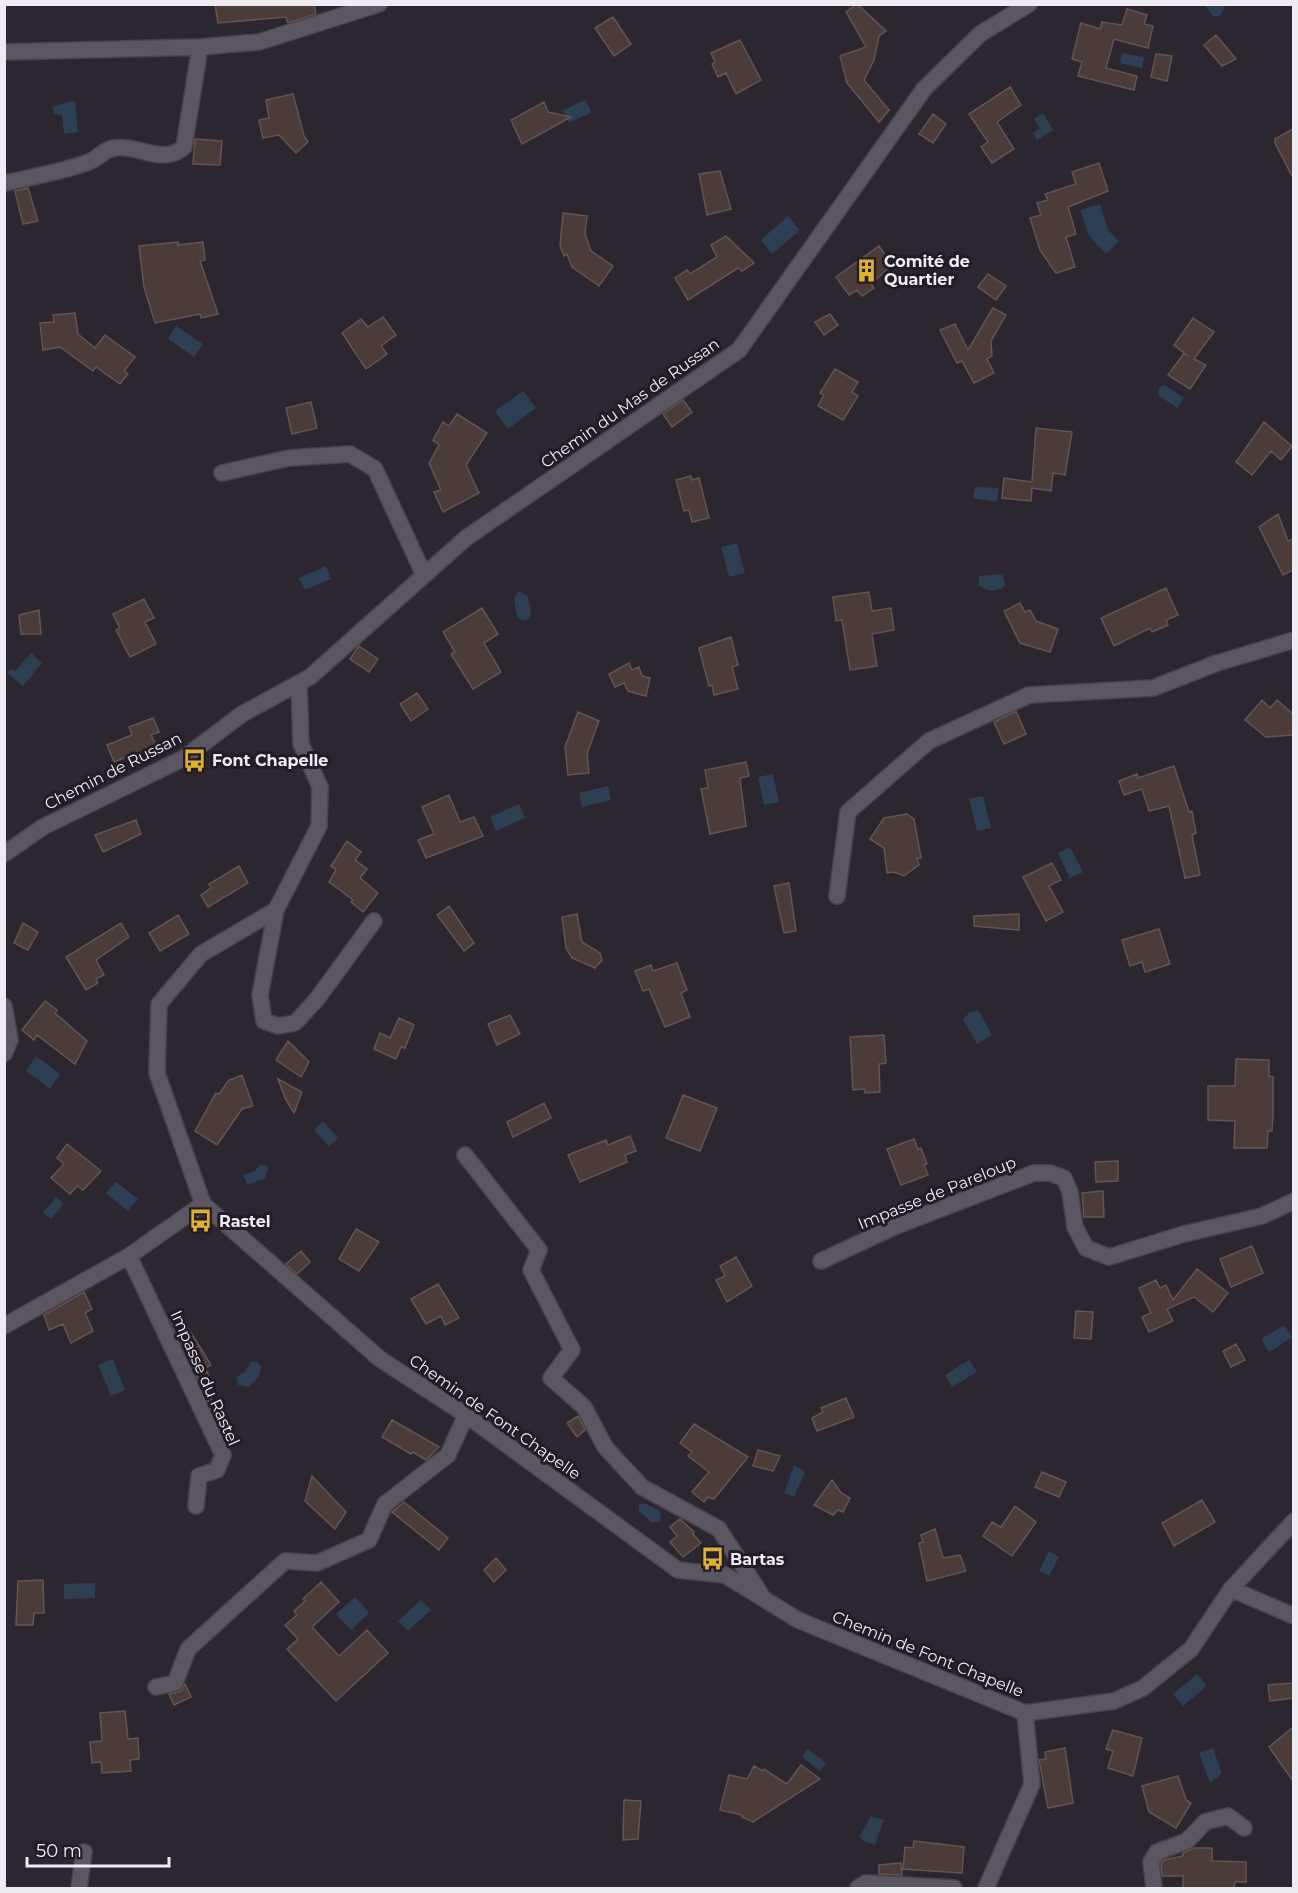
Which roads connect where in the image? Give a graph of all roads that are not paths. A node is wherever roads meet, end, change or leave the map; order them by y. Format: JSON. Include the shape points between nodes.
{"nodes":[{"id":1,"x":379,"y":4,"type":"edge"},
{"id":2,"x":1029,"y":4,"type":"edge"},
{"id":3,"x":200,"y":47,"type":"junction"},
{"id":4,"x":4,"y":52,"type":"edge"},
{"id":5,"x":5,"y":183,"type":"edge"},
{"id":6,"x":222,"y":473,"type":"dead end"},
{"id":7,"x":424,"y":575,"type":"junction"},
{"id":8,"x":1293,"y":640,"type":"edge"},
{"id":9,"x":299,"y":682,"type":"junction"},
{"id":10,"x":4,"y":854,"type":"edge"},
{"id":11,"x":837,"y":896,"type":"dead end"},
{"id":12,"x":276,"y":910,"type":"junction"},
{"id":13,"x":374,"y":921,"type":"dead end"},
{"id":14,"x":4,"y":1006,"type":"edge"},
{"id":15,"x":4,"y":1054,"type":"edge"},
{"id":16,"x":465,"y":1155,"type":"dead end"},
{"id":17,"x":1293,"y":1201,"type":"edge"},
{"id":18,"x":203,"y":1203,"type":"junction"},
{"id":19,"x":129,"y":1256,"type":"junction"},
{"id":20,"x":821,"y":1261,"type":"dead end"},
{"id":21,"x":4,"y":1326,"type":"edge"},
{"id":22,"x":466,"y":1415,"type":"junction"},
{"id":23,"x":196,"y":1506,"type":"dead end"},
{"id":24,"x":1293,"y":1521,"type":"edge"},
{"id":25,"x":1231,"y":1589,"type":"junction"},
{"id":26,"x":764,"y":1598,"type":"junction"},
{"id":27,"x":1293,"y":1616,"type":"edge"},
{"id":28,"x":156,"y":1687,"type":"dead end"},
{"id":29,"x":1025,"y":1713,"type":"junction"},
{"id":30,"x":1244,"y":1828,"type":"dead end"},
{"id":31,"x":84,"y":1852,"type":"dead end"},
{"id":32,"x":79,"y":1888,"type":"edge"},
{"id":33,"x":858,"y":1888,"type":"edge"},
{"id":34,"x":954,"y":1888,"type":"edge"},
{"id":35,"x":986,"y":1888,"type":"edge"},
{"id":36,"x":1154,"y":1888,"type":"edge"}],
"edges":[{"from":1,"to":3,"type":"street","via":[[260,42]]},
{"from":2,"to":7,"type":"street","name":"Chemin du Mas de Russan","via":[[980,34],[924,89],[738,350],[466,538]]},
{"from":3,"to":4,"type":"street"},
{"from":3,"to":5,"type":"street","via":[[184,147],[177,153],[162,156],[116,147],[76,167]]},
{"from":6,"to":7,"type":"street","via":[[289,458],[350,454],[375,469]]},
{"from":7,"to":9,"type":"street","name":"Chemin du Mas de Russan","via":[[310,677]]},
{"from":8,"to":11,"type":"street","via":[[1153,688],[1029,695],[929,741],[848,812]]},
{"from":9,"to":10,"type":"street","name":"Chemin de Russan","via":[[242,714],[184,758],[43,827]]},
{"from":9,"to":12,"type":"street","via":[[302,744],[320,787],[319,826]]},
{"from":12,"to":13,"type":"street","via":[[260,994],[264,1020],[278,1026],[295,1023],[317,999]]},
{"from":12,"to":18,"type":"street","name":"Chemin de Font Chapelle","via":[[201,954],[159,1004],[157,1073]]},
{"from":14,"to":15,"type":"street","via":[[10,1040]]},
{"from":16,"to":26,"type":"street","via":[[539,1250],[531,1270],[572,1350],[550,1378],[584,1407],[605,1447],[642,1487],[719,1529]]},
{"from":17,"to":20,"type":"street","name":"Impasse de Pareloup","via":[[1262,1216],[1109,1257],[1086,1248],[1075,1227],[1064,1178],[1034,1173]]},
{"from":18,"to":19,"type":"street"},
{"from":18,"to":22,"type":"street","name":"Chemin de Font Chapelle","via":[[380,1359]]},
{"from":19,"to":21,"type":"street"},
{"from":19,"to":23,"type":"street","name":"Impasse du Rastel","via":[[223,1455],[217,1470],[199,1476]]},
{"from":22,"to":26,"type":"street","name":"Chemin de Font Chapelle","via":[[678,1570],[725,1575]]},
{"from":22,"to":28,"type":"street","via":[[448,1455],[385,1504],[369,1540],[317,1563],[285,1560],[188,1649],[175,1683]]},
{"from":24,"to":25,"type":"street","name":"Chemin de Font Chapelle"},
{"from":25,"to":27,"type":"street"},
{"from":25,"to":29,"type":"street","name":"Chemin de Font Chapelle","via":[[1191,1648],[1143,1688],[1114,1701]]},
{"from":26,"to":29,"type":"street","name":"Chemin de Font Chapelle","via":[[798,1620]]},
{"from":29,"to":35,"type":"street","via":[[1032,1784]]},
{"from":30,"to":36,"type":"street","via":[[1228,1816],[1205,1822],[1187,1841],[1157,1852],[1151,1862]]},
{"from":31,"to":32,"type":"street"},
{"from":33,"to":34,"type":"street","via":[[866,1883]]}]}
